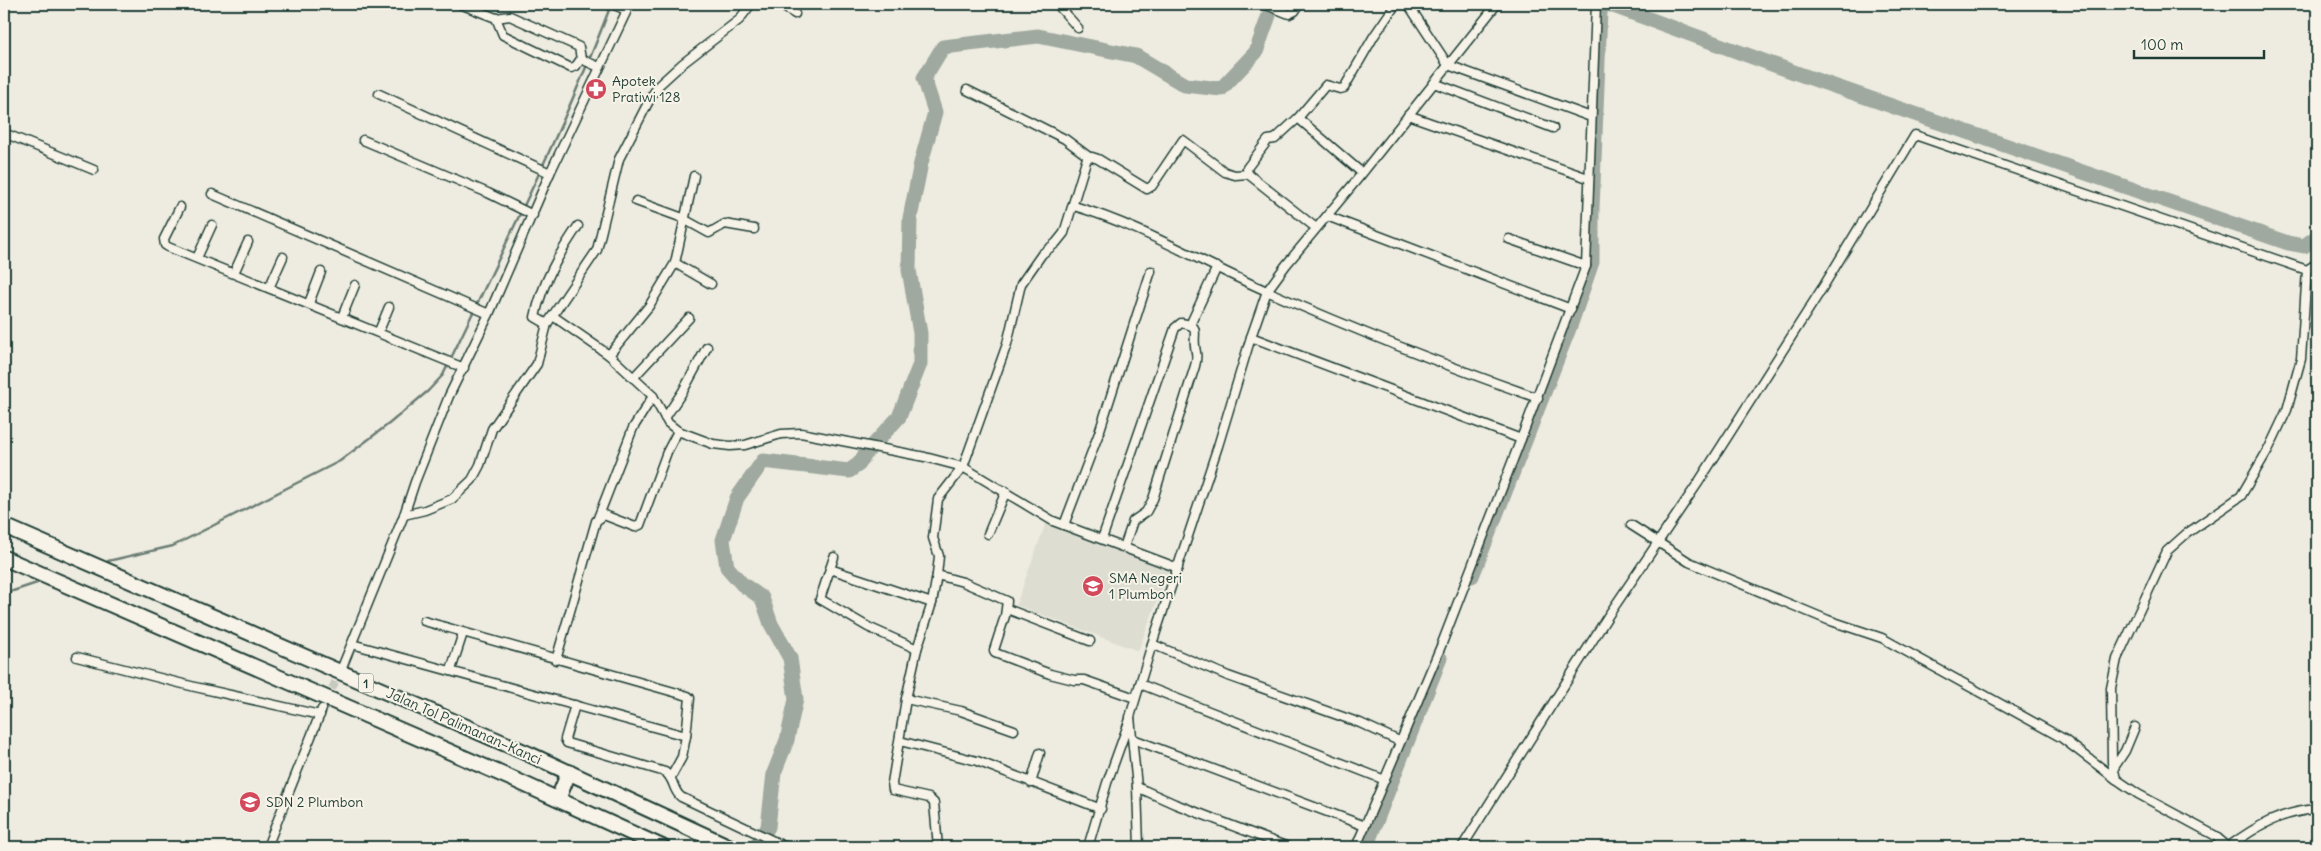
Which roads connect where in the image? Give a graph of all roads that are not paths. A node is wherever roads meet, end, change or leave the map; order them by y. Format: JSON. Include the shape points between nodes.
{"nodes":[{"id":1,"x":460,"y":4,"type":"edge"},
{"id":2,"x":612,"y":4,"type":"edge"},
{"id":3,"x":751,"y":4,"type":"edge"},
{"id":4,"x":779,"y":4,"type":"edge"},
{"id":5,"x":1057,"y":4,"type":"edge"},
{"id":6,"x":1265,"y":4,"type":"edge"},
{"id":7,"x":1299,"y":4,"type":"edge"},
{"id":8,"x":1396,"y":4,"type":"edge"},
{"id":9,"x":1408,"y":4,"type":"edge"},
{"id":10,"x":1497,"y":4,"type":"edge"},
{"id":11,"x":1596,"y":4,"type":"edge"},
{"id":12,"x":628,"y":7,"type":"edge"},
{"id":13,"x":795,"y":14,"type":"dead end"},
{"id":14,"x":496,"y":18,"type":"junction"},
{"id":15,"x":1078,"y":28,"type":"dead end"},
{"id":16,"x":583,"y":60,"type":"junction"},
{"id":17,"x":596,"y":65,"type":"junction"},
{"id":18,"x":1448,"y":65,"type":"junction"},
{"id":19,"x":1434,"y":83,"type":"junction"},
{"id":20,"x":967,"y":90,"type":"dead end"},
{"id":21,"x":379,"y":94,"type":"dead end"},
{"id":22,"x":1408,"y":116,"type":"junction"},
{"id":23,"x":1591,"y":117,"type":"junction"},
{"id":24,"x":1298,"y":118,"type":"junction"},
{"id":25,"x":1553,"y":128,"type":"dead end"},
{"id":26,"x":4,"y":133,"type":"edge"},
{"id":27,"x":364,"y":140,"type":"dead end"},
{"id":28,"x":1089,"y":157,"type":"junction"},
{"id":29,"x":94,"y":170,"type":"dead end"},
{"id":30,"x":547,"y":172,"type":"junction"},
{"id":31,"x":1362,"y":173,"type":"junction"},
{"id":32,"x":1248,"y":174,"type":"junction"},
{"id":33,"x":694,"y":176,"type":"dead end"},
{"id":34,"x":1588,"y":178,"type":"junction"},
{"id":35,"x":212,"y":194,"type":"dead end"},
{"id":36,"x":636,"y":201,"type":"dead end"},
{"id":37,"x":1074,"y":206,"type":"junction"},
{"id":38,"x":180,"y":207,"type":"dead end"},
{"id":39,"x":533,"y":215,"type":"junction"},
{"id":40,"x":1327,"y":216,"type":"junction"},
{"id":41,"x":686,"y":220,"type":"junction"},
{"id":42,"x":212,"y":225,"type":"dead end"},
{"id":43,"x":578,"y":226,"type":"dead end"},
{"id":44,"x":1316,"y":228,"type":"junction"},
{"id":45,"x":754,"y":229,"type":"dead end"},
{"id":46,"x":1509,"y":239,"type":"dead end"},
{"id":47,"x":248,"y":242,"type":"dead end"},
{"id":48,"x":283,"y":257,"type":"dead end"},
{"id":49,"x":197,"y":258,"type":"junction"},
{"id":50,"x":676,"y":262,"type":"junction"},
{"id":51,"x":2317,"y":263,"type":"edge"},
{"id":52,"x":1586,"y":266,"type":"junction"},
{"id":53,"x":1217,"y":267,"type":"junction"},
{"id":54,"x":2308,"y":270,"type":"junction"},
{"id":55,"x":1151,"y":271,"type":"dead end"},
{"id":56,"x":321,"y":272,"type":"dead end"},
{"id":57,"x":234,"y":273,"type":"junction"},
{"id":58,"x":711,"y":284,"type":"dead end"},
{"id":59,"x":355,"y":285,"type":"dead end"},
{"id":60,"x":269,"y":288,"type":"junction"},
{"id":61,"x":1267,"y":291,"type":"junction"},
{"id":62,"x":309,"y":303,"type":"junction"},
{"id":63,"x":390,"y":307,"type":"dead end"},
{"id":64,"x":1571,"y":309,"type":"junction"},
{"id":65,"x":486,"y":313,"type":"junction"},
{"id":66,"x":554,"y":316,"type":"junction"},
{"id":67,"x":342,"y":317,"type":"junction"},
{"id":68,"x":689,"y":318,"type":"dead end"},
{"id":69,"x":547,"y":324,"type":"junction"},
{"id":70,"x":1190,"y":325,"type":"junction"},
{"id":71,"x":378,"y":331,"type":"junction"},
{"id":72,"x":1251,"y":337,"type":"junction"},
{"id":73,"x":707,"y":347,"type":"dead end"},
{"id":74,"x":609,"y":355,"type":"junction"},
{"id":75,"x":461,"y":366,"type":"junction"},
{"id":76,"x":633,"y":378,"type":"junction"},
{"id":77,"x":652,"y":396,"type":"junction"},
{"id":78,"x":1538,"y":398,"type":"junction"},
{"id":79,"x":665,"y":418,"type":"junction"},
{"id":80,"x":678,"y":431,"type":"junction"},
{"id":81,"x":1521,"y":439,"type":"junction"},
{"id":82,"x":963,"y":467,"type":"junction"},
{"id":83,"x":1006,"y":491,"type":"junction"},
{"id":84,"x":404,"y":516,"type":"junction"},
{"id":85,"x":598,"y":518,"type":"junction"},
{"id":86,"x":1064,"y":525,"type":"junction"},
{"id":87,"x":1631,"y":525,"type":"dead end"},
{"id":88,"x":4,"y":526,"type":"edge"},
{"id":89,"x":988,"y":534,"type":"dead end"},
{"id":90,"x":1102,"y":539,"type":"junction"},
{"id":91,"x":1659,"y":542,"type":"junction"},
{"id":92,"x":1124,"y":547,"type":"junction"},
{"id":93,"x":834,"y":557,"type":"dead end"},
{"id":94,"x":4,"y":558,"type":"edge"},
{"id":95,"x":1178,"y":568,"type":"junction"},
{"id":96,"x":830,"y":569,"type":"junction"},
{"id":97,"x":937,"y":575,"type":"junction"},
{"id":98,"x":932,"y":602,"type":"junction"},
{"id":99,"x":1007,"y":609,"type":"junction"},
{"id":100,"x":424,"y":622,"type":"dead end"},
{"id":101,"x":463,"y":633,"type":"junction"},
{"id":102,"x":1090,"y":641,"type":"dead end"},
{"id":103,"x":352,"y":644,"type":"junction"},
{"id":104,"x":1152,"y":644,"type":"junction"},
{"id":105,"x":918,"y":649,"type":"junction"},
{"id":106,"x":77,"y":657,"type":"dead end"},
{"id":107,"x":556,"y":660,"type":"junction"},
{"id":108,"x":343,"y":665,"type":"tunnel mouth"},
{"id":109,"x":451,"y":670,"type":"junction"},
{"id":110,"x":1140,"y":684,"type":"junction"},
{"id":111,"x":1135,"y":698,"type":"junction"},
{"id":112,"x":906,"y":699,"type":"junction"},
{"id":113,"x":575,"y":705,"type":"junction"},
{"id":114,"x":1130,"y":718,"type":"junction"},
{"id":115,"x":2135,"y":727,"type":"dead end"},
{"id":116,"x":1014,"y":730,"type":"dead end"},
{"id":117,"x":686,"y":736,"type":"junction"},
{"id":118,"x":1133,"y":739,"type":"junction"},
{"id":119,"x":900,"y":741,"type":"junction"},
{"id":120,"x":1399,"y":741,"type":"junction"},
{"id":121,"x":1040,"y":753,"type":"dead end"},
{"id":122,"x":2113,"y":769,"type":"junction"},
{"id":123,"x":569,"y":772,"type":"junction"},
{"id":124,"x":671,"y":777,"type":"junction"},
{"id":125,"x":2116,"y":779,"type":"junction"},
{"id":126,"x":1385,"y":780,"type":"junction"},
{"id":127,"x":1031,"y":782,"type":"junction"},
{"id":128,"x":1138,"y":787,"type":"junction"},
{"id":129,"x":558,"y":799,"type":"junction"},
{"id":130,"x":1101,"y":809,"type":"junction"},
{"id":131,"x":2317,"y":809,"type":"edge"},
{"id":132,"x":1365,"y":826,"type":"junction"},
{"id":133,"x":728,"y":846,"type":"edge"},
{"id":134,"x":783,"y":846,"type":"edge"},
{"id":135,"x":267,"y":847,"type":"edge"},
{"id":136,"x":662,"y":847,"type":"edge"},
{"id":137,"x":938,"y":847,"type":"edge"},
{"id":138,"x":1088,"y":847,"type":"edge"},
{"id":139,"x":1141,"y":847,"type":"edge"},
{"id":140,"x":1288,"y":847,"type":"edge"},
{"id":141,"x":1356,"y":847,"type":"edge"},
{"id":142,"x":1462,"y":847,"type":"edge"},
{"id":143,"x":2228,"y":847,"type":"edge"}],
"edges":[{"from":1,"to":14,"type":"street"},
{"from":2,"to":12,"type":"street"},
{"from":3,"to":66,"type":"street","via":[[738,20],[682,64],[651,96],[619,159],[597,250]]},
{"from":4,"to":13,"type":"street"},
{"from":5,"to":15,"type":"street"},
{"from":6,"to":7,"type":"street","via":[[1286,13],[1294,12]]},
{"from":8,"to":24,"type":"street","via":[[1344,88],[1326,85]]},
{"from":9,"to":18,"type":"street"},
{"from":10,"to":18,"type":"street"},
{"from":11,"to":23,"type":"street"},
{"from":12,"to":17,"type":"street"},
{"from":14,"to":16,"type":"street","via":[[510,16],[579,47]]},
{"from":14,"to":16,"type":"street","via":[[502,34],[515,43],[568,67],[574,68]]},
{"from":16,"to":17,"type":"street"},
{"from":17,"to":30,"type":"street"},
{"from":18,"to":19,"type":"street"},
{"from":18,"to":23,"type":"street"},
{"from":19,"to":22,"type":"street"},
{"from":19,"to":25,"type":"street"},
{"from":20,"to":28,"type":"street","via":[[1065,140]]},
{"from":21,"to":30,"type":"street"},
{"from":22,"to":31,"type":"street"},
{"from":22,"to":34,"type":"street"},
{"from":23,"to":34,"type":"street"},
{"from":24,"to":31,"type":"street"},
{"from":24,"to":32,"type":"street","via":[[1275,139],[1268,140],[1247,168]]},
{"from":26,"to":29,"type":"street"},
{"from":27,"to":39,"type":"street"},
{"from":28,"to":32,"type":"street","via":[[1098,159],[1148,189],[1183,140],[1225,172]]},
{"from":28,"to":37,"type":"street","via":[[1085,160]]},
{"from":30,"to":39,"type":"street"},
{"from":31,"to":40,"type":"street"},
{"from":32,"to":44,"type":"street"},
{"from":33,"to":41,"type":"street"},
{"from":34,"to":52,"type":"street"},
{"from":35,"to":65,"type":"street"},
{"from":36,"to":41,"type":"street"},
{"from":37,"to":53,"type":"street"},
{"from":37,"to":82,"type":"street","via":[[1064,234],[1042,254],[1021,284],[1007,344]]},
{"from":38,"to":49,"type":"street","via":[[164,242]]},
{"from":39,"to":65,"type":"street"},
{"from":40,"to":44,"type":"street"},
{"from":40,"to":64,"type":"street"},
{"from":41,"to":45,"type":"street","via":[[710,234],[725,224]]},
{"from":41,"to":50,"type":"street"},
{"from":42,"to":49,"type":"street"},
{"from":43,"to":69,"type":"street","via":[[542,291],[535,316]]},
{"from":44,"to":61,"type":"street"},
{"from":46,"to":52,"type":"street"},
{"from":47,"to":57,"type":"street"},
{"from":48,"to":60,"type":"street"},
{"from":49,"to":57,"type":"street"},
{"from":50,"to":58,"type":"street"},
{"from":50,"to":74,"type":"street","via":[[649,306]]},
{"from":51,"to":54,"type":"street"},
{"from":52,"to":64,"type":"street"},
{"from":53,"to":61,"type":"street"},
{"from":53,"to":70,"type":"street"},
{"from":54,"to":91,"type":"street","via":[[1915,135],[1823,287]]},
{"from":54,"to":122,"type":"street","via":[[2301,360],[2286,410],[2269,448],[2241,496],[2167,551],[2117,659],[2111,688]]},
{"from":55,"to":86,"type":"street","via":[[1099,433]]},
{"from":56,"to":62,"type":"street"},
{"from":57,"to":60,"type":"street"},
{"from":59,"to":67,"type":"street"},
{"from":60,"to":62,"type":"street"},
{"from":61,"to":72,"type":"street"},
{"from":61,"to":78,"type":"street"},
{"from":62,"to":67,"type":"street"},
{"from":63,"to":71,"type":"street"},
{"from":64,"to":78,"type":"street"},
{"from":65,"to":75,"type":"street"},
{"from":66,"to":69,"type":"street"},
{"from":66,"to":74,"type":"street"},
{"from":67,"to":71,"type":"street"},
{"from":68,"to":76,"type":"street"},
{"from":69,"to":84,"type":"street","via":[[539,361],[492,429],[472,480],[452,499]]},
{"from":70,"to":90,"type":"street","via":[[1181,323],[1176,326]]},
{"from":70,"to":92,"type":"street","via":[[1196,331],[1198,356],[1153,499],[1146,512],[1133,522]]},
{"from":71,"to":75,"type":"street"},
{"from":72,"to":81,"type":"street"},
{"from":72,"to":95,"type":"street"},
{"from":73,"to":79,"type":"street"},
{"from":74,"to":76,"type":"street"},
{"from":75,"to":84,"type":"street"},
{"from":76,"to":77,"type":"street"},
{"from":77,"to":79,"type":"street"},
{"from":77,"to":85,"type":"street","via":[[633,428]]},
{"from":78,"to":81,"type":"street"},
{"from":79,"to":80,"type":"street"},
{"from":80,"to":82,"type":"street","via":[[720,446],[792,433],[812,434]]},
{"from":80,"to":85,"type":"street","via":[[640,525],[635,527],[604,516]]},
{"from":81,"to":120,"type":"street","via":[[1437,655]]},
{"from":82,"to":83,"type":"street"},
{"from":82,"to":97,"type":"street","via":[[938,499],[933,538],[938,556]]},
{"from":83,"to":86,"type":"street"},
{"from":83,"to":89,"type":"street"},
{"from":84,"to":103,"type":"street"},
{"from":85,"to":107,"type":"street"},
{"from":86,"to":90,"type":"street"},
{"from":87,"to":91,"type":"street"},
{"from":88,"to":123,"type":"highway","name":"Jalan Tol Palimanan–Kanci","number":"1"},
{"from":90,"to":92,"type":"street"},
{"from":91,"to":125,"type":"street","via":[[1689,562],[1828,620],[1882,638],[2062,738]]},
{"from":91,"to":142,"type":"street","via":[[1608,616]]},
{"from":92,"to":95,"type":"street"},
{"from":93,"to":96,"type":"street"},
{"from":94,"to":129,"type":"highway","name":"Jalan Tol Palimanan–Kanci","number":"1"},
{"from":95,"to":104,"type":"street"},
{"from":96,"to":98,"type":"street"},
{"from":96,"to":105,"type":"street","via":[[820,599],[868,627]]},
{"from":97,"to":98,"type":"street"},
{"from":97,"to":99,"type":"street","via":[[1006,600]]},
{"from":98,"to":105,"type":"street"},
{"from":99,"to":102,"type":"street"},
{"from":99,"to":111,"type":"street","via":[[995,653],[1050,674],[1084,680]]},
{"from":100,"to":101,"type":"street"},
{"from":101,"to":107,"type":"street"},
{"from":101,"to":109,"type":"street"},
{"from":103,"to":108,"type":"street"},
{"from":103,"to":109,"type":"street"},
{"from":104,"to":110,"type":"street"},
{"from":104,"to":120,"type":"street"},
{"from":105,"to":112,"type":"street"},
{"from":106,"to":135,"type":"street","via":[[195,687],[321,712]]},
{"from":107,"to":117,"type":"street","via":[[688,696]]},
{"from":109,"to":113,"type":"street"},
{"from":110,"to":111,"type":"street"},
{"from":110,"to":126,"type":"street"},
{"from":111,"to":114,"type":"street"},
{"from":112,"to":116,"type":"street","via":[[960,711]]},
{"from":112,"to":119,"type":"street"},
{"from":113,"to":117,"type":"street"},
{"from":113,"to":124,"type":"street","via":[[565,739],[567,743],[665,772]]},
{"from":114,"to":118,"type":"street"},
{"from":114,"to":130,"type":"street"},
{"from":115,"to":122,"type":"street"},
{"from":117,"to":124,"type":"street","via":[[682,757]]},
{"from":118,"to":128,"type":"street"},
{"from":118,"to":132,"type":"street"},
{"from":119,"to":127,"type":"street","via":[[955,754]]},
{"from":119,"to":137,"type":"street","via":[[892,788],[932,800]]},
{"from":120,"to":126,"type":"street"},
{"from":121,"to":127,"type":"street"},
{"from":122,"to":125,"type":"street"},
{"from":123,"to":129,"type":"highway"},
{"from":123,"to":133,"type":"highway","name":"Jalan Tol Palimanan–Kanci","number":"1"},
{"from":124,"to":134,"type":"street","via":[[678,795]]},
{"from":125,"to":143,"type":"street","via":[[2214,835]]},
{"from":126,"to":132,"type":"street"},
{"from":127,"to":130,"type":"street"},
{"from":128,"to":139,"type":"street"},
{"from":128,"to":140,"type":"street"},
{"from":129,"to":136,"type":"highway","name":"Jalan Tol Palimanan–Kanci","number":"1"},
{"from":130,"to":138,"type":"street"},
{"from":131,"to":143,"type":"street","via":[[2288,813],[2258,825]]},
{"from":132,"to":141,"type":"street"}]}
